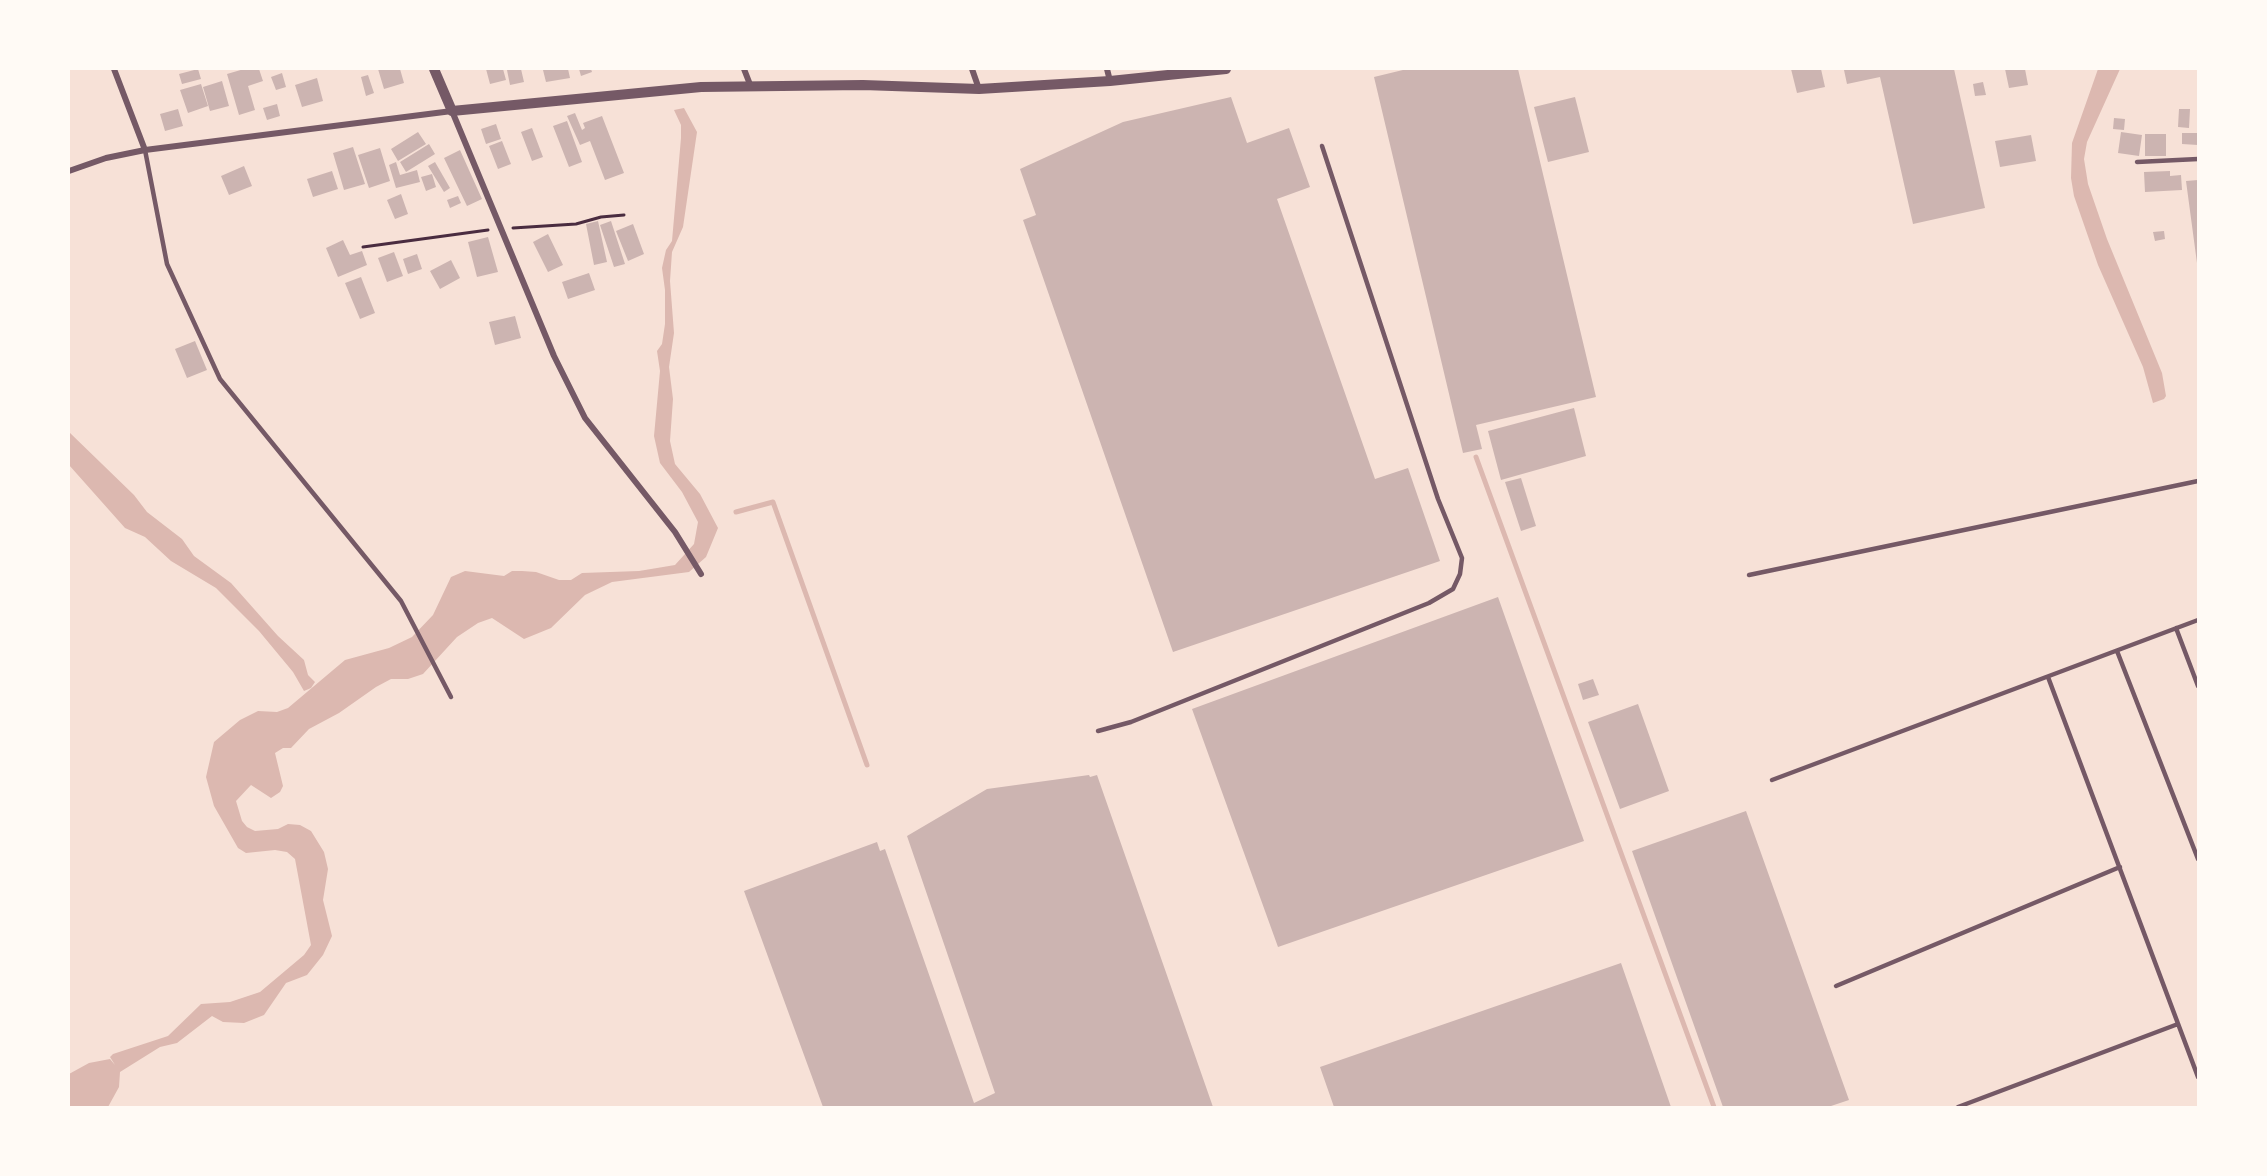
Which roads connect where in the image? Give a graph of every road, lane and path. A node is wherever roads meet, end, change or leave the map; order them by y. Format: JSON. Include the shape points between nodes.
{"nodes":[{"id":1,"x":114,"y":69,"type":"edge"},
{"id":2,"x":434,"y":69,"type":"edge"},
{"id":3,"x":744,"y":69,"type":"edge"},
{"id":4,"x":972,"y":69,"type":"edge"},
{"id":5,"x":1107,"y":69,"type":"edge"},
{"id":6,"x":1226,"y":69,"type":"edge"},
{"id":7,"x":1110,"y":81,"type":"junction"},
{"id":8,"x":751,"y":87,"type":"junction"},
{"id":9,"x":980,"y":89,"type":"junction"},
{"id":10,"x":452,"y":111,"type":"junction"},
{"id":11,"x":1322,"y":146,"type":"dead end"},
{"id":12,"x":145,"y":150,"type":"junction"},
{"id":13,"x":2198,"y":159,"type":"edge"},
{"id":14,"x":2137,"y":162,"type":"dead end"},
{"id":15,"x":69,"y":171,"type":"edge"},
{"id":16,"x":2198,"y":481,"type":"edge"},
{"id":17,"x":700,"y":574,"type":"dead end"},
{"id":18,"x":1749,"y":575,"type":"dead end"},
{"id":19,"x":2198,"y":620,"type":"edge"},
{"id":20,"x":2176,"y":628,"type":"junction"},
{"id":21,"x":2117,"y":651,"type":"junction"},
{"id":22,"x":2048,"y":677,"type":"junction"},
{"id":23,"x":2198,"y":686,"type":"edge"},
{"id":24,"x":451,"y":697,"type":"dead end"},
{"id":25,"x":1098,"y":731,"type":"dead end"},
{"id":26,"x":1772,"y":780,"type":"dead end"},
{"id":27,"x":2198,"y":859,"type":"edge"},
{"id":28,"x":2120,"y":867,"type":"junction"},
{"id":29,"x":1836,"y":986,"type":"dead end"},
{"id":30,"x":2178,"y":1024,"type":"junction"},
{"id":31,"x":2198,"y":1077,"type":"edge"},
{"id":32,"x":1958,"y":1107,"type":"edge"}],
"edges":[{"from":1,"to":12,"type":"street"},
{"from":2,"to":10,"type":"street"},
{"from":3,"to":8,"type":"street"},
{"from":4,"to":9,"type":"street"},
{"from":5,"to":7,"type":"street"},
{"from":6,"to":7,"type":"street"},
{"from":7,"to":9,"type":"street"},
{"from":8,"to":9,"type":"street"},
{"from":8,"to":10,"type":"street","via":[[701,87]]},
{"from":10,"to":12,"type":"street"},
{"from":10,"to":17,"type":"street","via":[[554,356],[585,418],[675,532]]},
{"from":11,"to":25,"type":"lane","via":[[1461,558],[1460,574],[1453,588],[1429,603],[1131,723]]},
{"from":12,"to":15,"type":"street"},
{"from":12,"to":24,"type":"lane","via":[[167,264],[220,379],[401,601]]},
{"from":13,"to":14,"type":"lane"},
{"from":16,"to":18,"type":"lane"},
{"from":19,"to":20,"type":"lane"},
{"from":20,"to":21,"type":"lane"},
{"from":20,"to":23,"type":"lane"},
{"from":21,"to":22,"type":"lane"},
{"from":21,"to":27,"type":"lane"},
{"from":22,"to":26,"type":"lane"},
{"from":22,"to":28,"type":"lane"},
{"from":28,"to":29,"type":"lane"},
{"from":28,"to":30,"type":"lane"},
{"from":30,"to":31,"type":"lane"},
{"from":30,"to":32,"type":"lane"}]}
